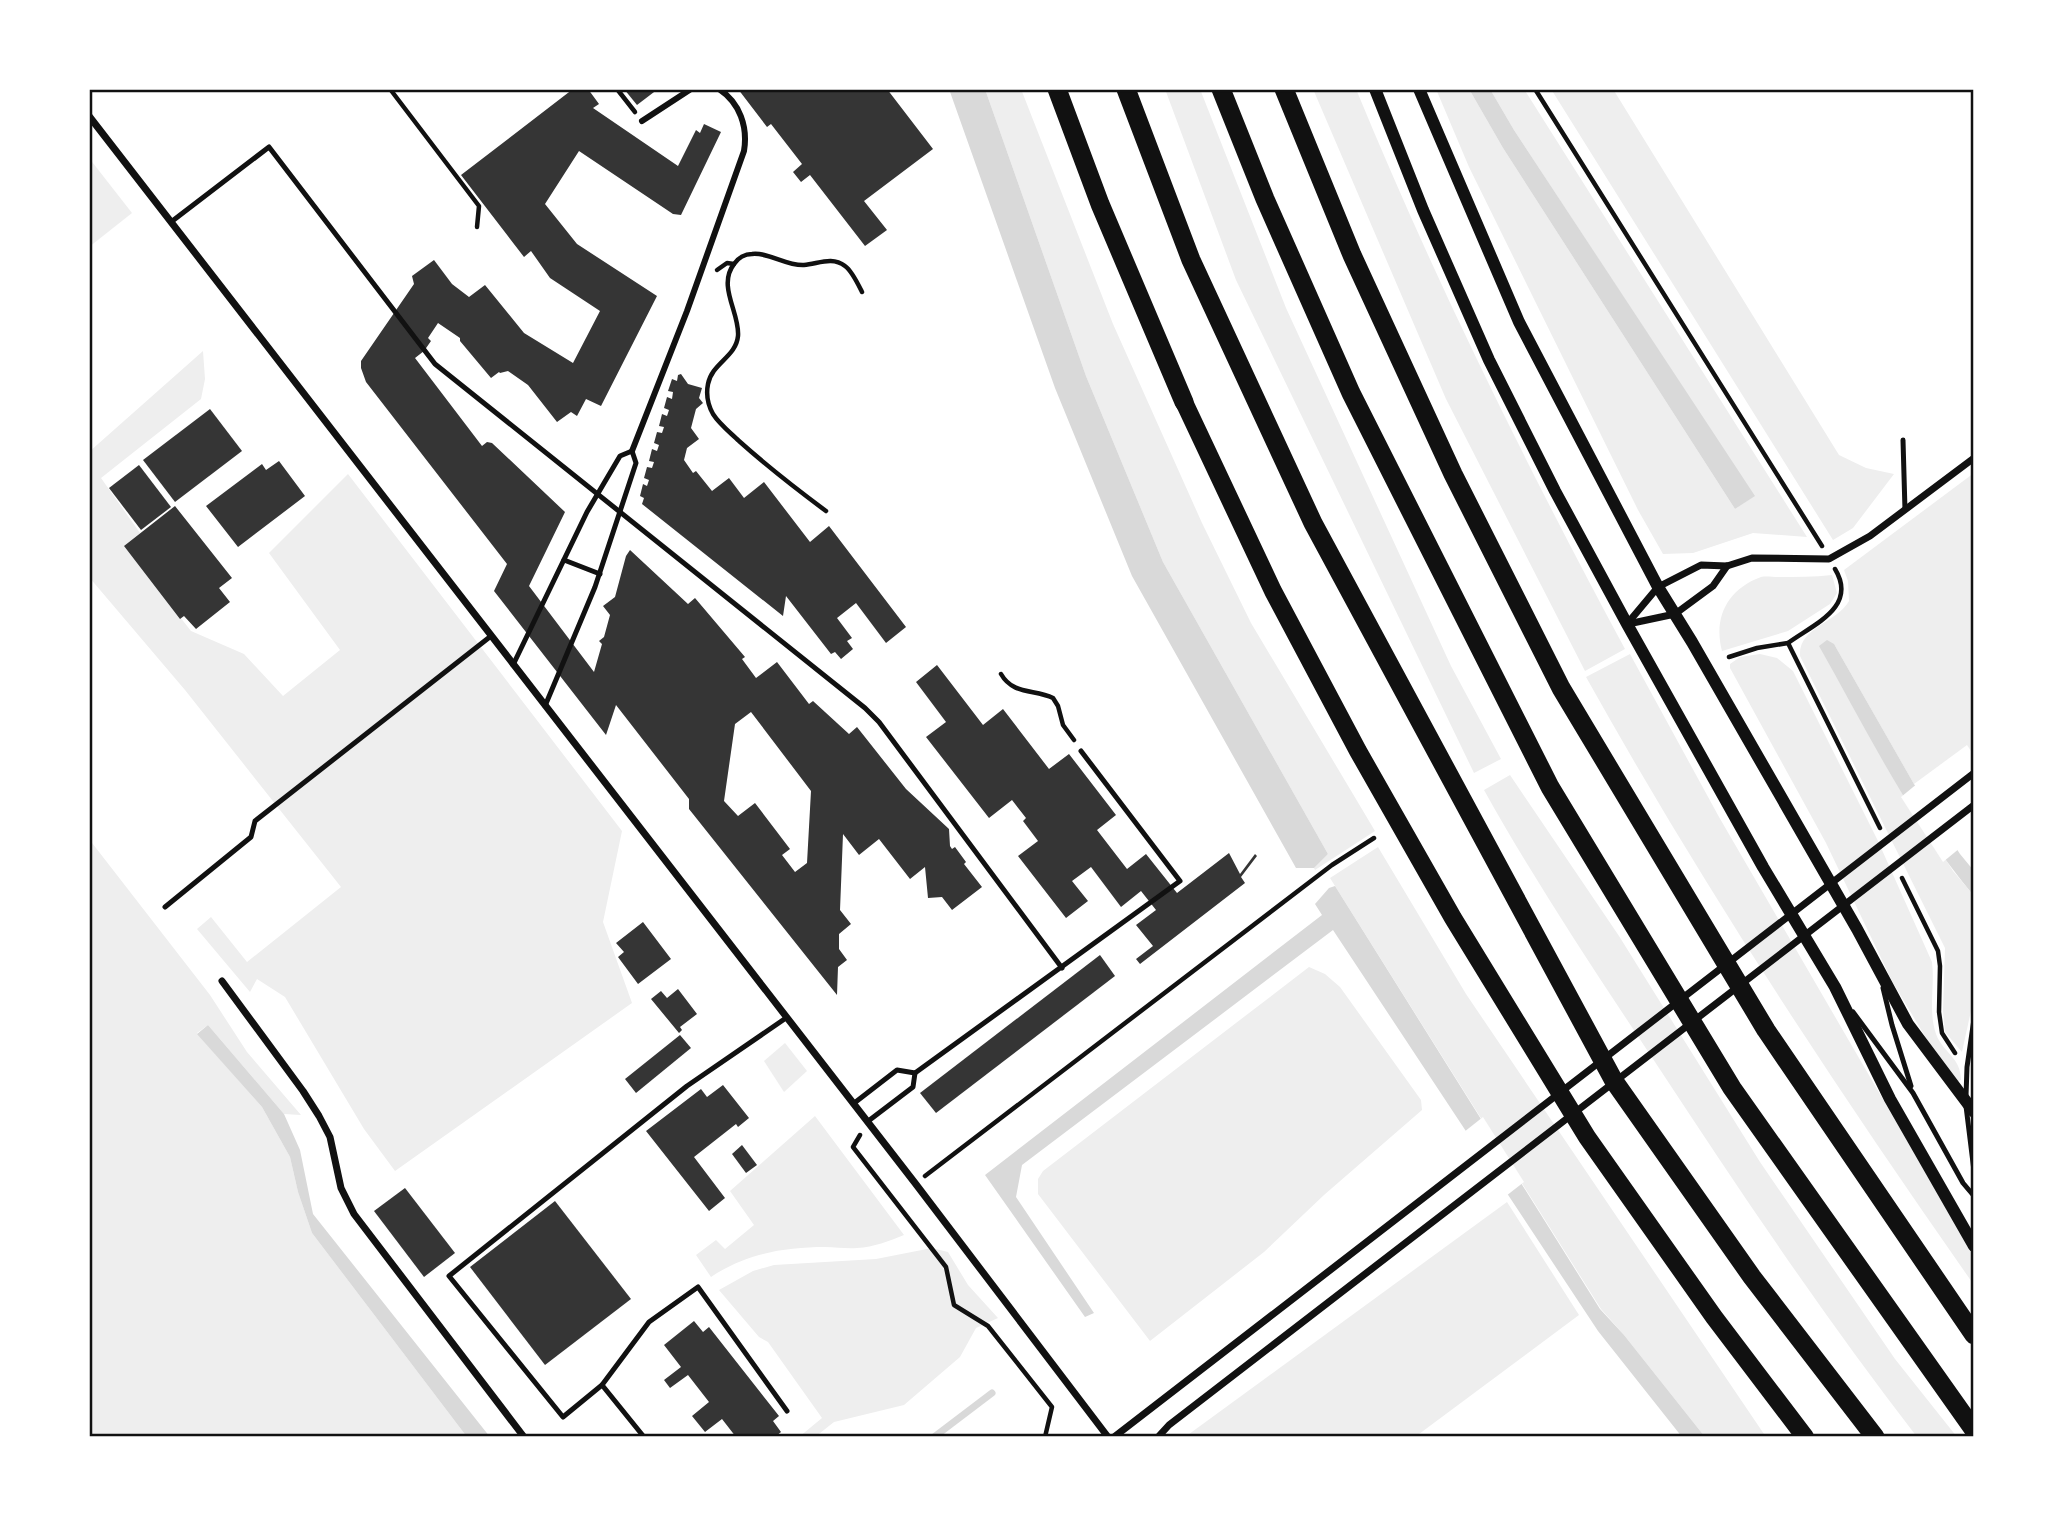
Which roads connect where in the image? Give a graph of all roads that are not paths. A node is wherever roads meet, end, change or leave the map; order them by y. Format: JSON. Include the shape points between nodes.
{"nodes":[{"id":1,"x":691,"y":89,"type":"edge"},
{"id":2,"x":719,"y":89,"type":"edge"},
{"id":3,"x":1057,"y":89,"type":"edge"},
{"id":4,"x":1126,"y":89,"type":"edge"},
{"id":5,"x":1221,"y":89,"type":"edge"},
{"id":6,"x":1284,"y":89,"type":"edge"},
{"id":7,"x":1375,"y":89,"type":"edge"},
{"id":8,"x":1419,"y":89,"type":"edge"},
{"id":9,"x":89,"y":116,"type":"edge"},
{"id":10,"x":642,"y":121,"type":"road end"},
{"id":11,"x":171,"y":222,"type":"junction"},
{"id":12,"x":1184,"y":402,"type":"joint"},
{"id":13,"x":1903,"y":440,"type":"dead end"},
{"id":14,"x":632,"y":451,"type":"junction"},
{"id":15,"x":1974,"y":458,"type":"edge"},
{"id":16,"x":597,"y":494,"type":"junction"},
{"id":17,"x":1905,"y":510,"type":"junction"},
{"id":18,"x":620,"y":512,"type":"junction"},
{"id":19,"x":564,"y":560,"type":"junction"},
{"id":20,"x":1727,"y":566,"type":"junction"},
{"id":21,"x":600,"y":574,"type":"junction"},
{"id":22,"x":1658,"y":587,"type":"junction"},
{"id":23,"x":1675,"y":614,"type":"junction"},
{"id":24,"x":1627,"y":624,"type":"junction"},
{"id":25,"x":491,"y":636,"type":"junction"},
{"id":26,"x":513,"y":665,"type":"junction"},
{"id":27,"x":545,"y":706,"type":"junction"},
{"id":28,"x":1081,"y":751,"type":"road end"},
{"id":29,"x":1974,"y":773,"type":"edge"},
{"id":30,"x":1974,"y":805,"type":"edge"},
{"id":31,"x":165,"y":907,"type":"dead end"},
{"id":32,"x":1062,"y":968,"type":"junction"},
{"id":33,"x":1880,"y":975,"type":"junction"},
{"id":34,"x":222,"y":981,"type":"dead end"},
{"id":35,"x":1835,"y":987,"type":"junction"},
{"id":36,"x":786,"y":1018,"type":"junction"},
{"id":37,"x":1974,"y":1019,"type":"edge"},
{"id":38,"x":915,"y":1073,"type":"junction"},
{"id":39,"x":1913,"y":1093,"type":"junction"},
{"id":40,"x":853,"y":1104,"type":"junction"},
{"id":41,"x":1970,"y":1108,"type":"edge"},
{"id":42,"x":867,"y":1122,"type":"junction"},
{"id":43,"x":1974,"y":1171,"type":"edge"},
{"id":44,"x":1974,"y":1196,"type":"edge"},
{"id":45,"x":1974,"y":1246,"type":"edge"},
{"id":46,"x":1974,"y":1335,"type":"edge"},
{"id":47,"x":602,"y":1385,"type":"junction"},
{"id":48,"x":787,"y":1411,"type":"dead end"},
{"id":49,"x":1974,"y":1430,"type":"edge"},
{"id":50,"x":524,"y":1437,"type":"edge"},
{"id":51,"x":643,"y":1437,"type":"edge"},
{"id":52,"x":1108,"y":1437,"type":"edge"},
{"id":53,"x":1114,"y":1437,"type":"edge"},
{"id":54,"x":1158,"y":1437,"type":"edge"},
{"id":55,"x":1805,"y":1437,"type":"edge"},
{"id":56,"x":1875,"y":1437,"type":"edge"}],
"edges":[{"from":1,"to":10,"type":"street"},
{"from":2,"to":14,"type":"street","via":[[743,120],[744,151]]},
{"from":3,"to":12,"type":"highway"},
{"from":4,"to":56,"type":"highway","via":[[1191,260],[1313,523],[1608,1069],[1752,1277]]},
{"from":5,"to":49,"type":"highway","via":[[1351,394],[1550,788],[1732,1088]]},
{"from":6,"to":46,"type":"highway","via":[[1352,256],[1561,688],[1766,1030]]},
{"from":7,"to":24,"type":"street","via":[[1489,359]]},
{"from":8,"to":22,"type":"street","via":[[1519,322]]},
{"from":9,"to":11,"type":"street"},
{"from":11,"to":16,"type":"lane","via":[[269,147],[435,364]]},
{"from":11,"to":25,"type":"street"},
{"from":12,"to":55,"type":"highway","via":[[1286,615],[1402,831],[1474,953],[1587,1136]]},
{"from":13,"to":17,"type":"lane"},
{"from":14,"to":16,"type":"lane","via":[[620,456]]},
{"from":14,"to":18,"type":"lane","via":[[636,463]]},
{"from":15,"to":17,"type":"street"},
{"from":16,"to":18,"type":"lane"},
{"from":16,"to":19,"type":"lane"},
{"from":17,"to":20,"type":"street","via":[[1829,558],[1752,558]]},
{"from":18,"to":21,"type":"lane"},
{"from":18,"to":32,"type":"lane","via":[[872,715]]},
{"from":19,"to":21,"type":"lane"},
{"from":19,"to":26,"type":"lane"},
{"from":20,"to":22,"type":"street","via":[[1701,565]]},
{"from":20,"to":23,"type":"street","via":[[1713,586]]},
{"from":21,"to":27,"type":"lane"},
{"from":22,"to":23,"type":"street"},
{"from":22,"to":24,"type":"street"},
{"from":23,"to":24,"type":"street"},
{"from":23,"to":33,"type":"street"},
{"from":24,"to":35,"type":"street"},
{"from":25,"to":26,"type":"street"},
{"from":25,"to":31,"type":"lane","via":[[255,821],[251,837]]},
{"from":26,"to":27,"type":"street"},
{"from":27,"to":36,"type":"street"},
{"from":28,"to":32,"type":"lane","via":[[1181,881]]},
{"from":29,"to":53,"type":"street"},
{"from":30,"to":54,"type":"street"},
{"from":32,"to":38,"type":"lane"},
{"from":33,"to":39,"type":"lane"},
{"from":33,"to":41,"type":"street"},
{"from":34,"to":50,"type":"street","via":[[319,1116],[354,1214]]},
{"from":35,"to":39,"type":"lane"},
{"from":35,"to":45,"type":"street","via":[[1890,1099]]},
{"from":36,"to":40,"type":"street"},
{"from":36,"to":47,"type":"lane","via":[[687,1086],[449,1276],[563,1417]]},
{"from":37,"to":41,"type":"lane","via":[[1967,1067]]},
{"from":38,"to":40,"type":"lane","via":[[898,1070]]},
{"from":38,"to":42,"type":"lane","via":[[913,1087]]},
{"from":39,"to":44,"type":"lane"},
{"from":40,"to":42,"type":"street"},
{"from":41,"to":43,"type":"lane"},
{"from":42,"to":52,"type":"street"},
{"from":47,"to":48,"type":"lane","via":[[649,1322],[698,1287]]},
{"from":47,"to":51,"type":"lane"}]}
